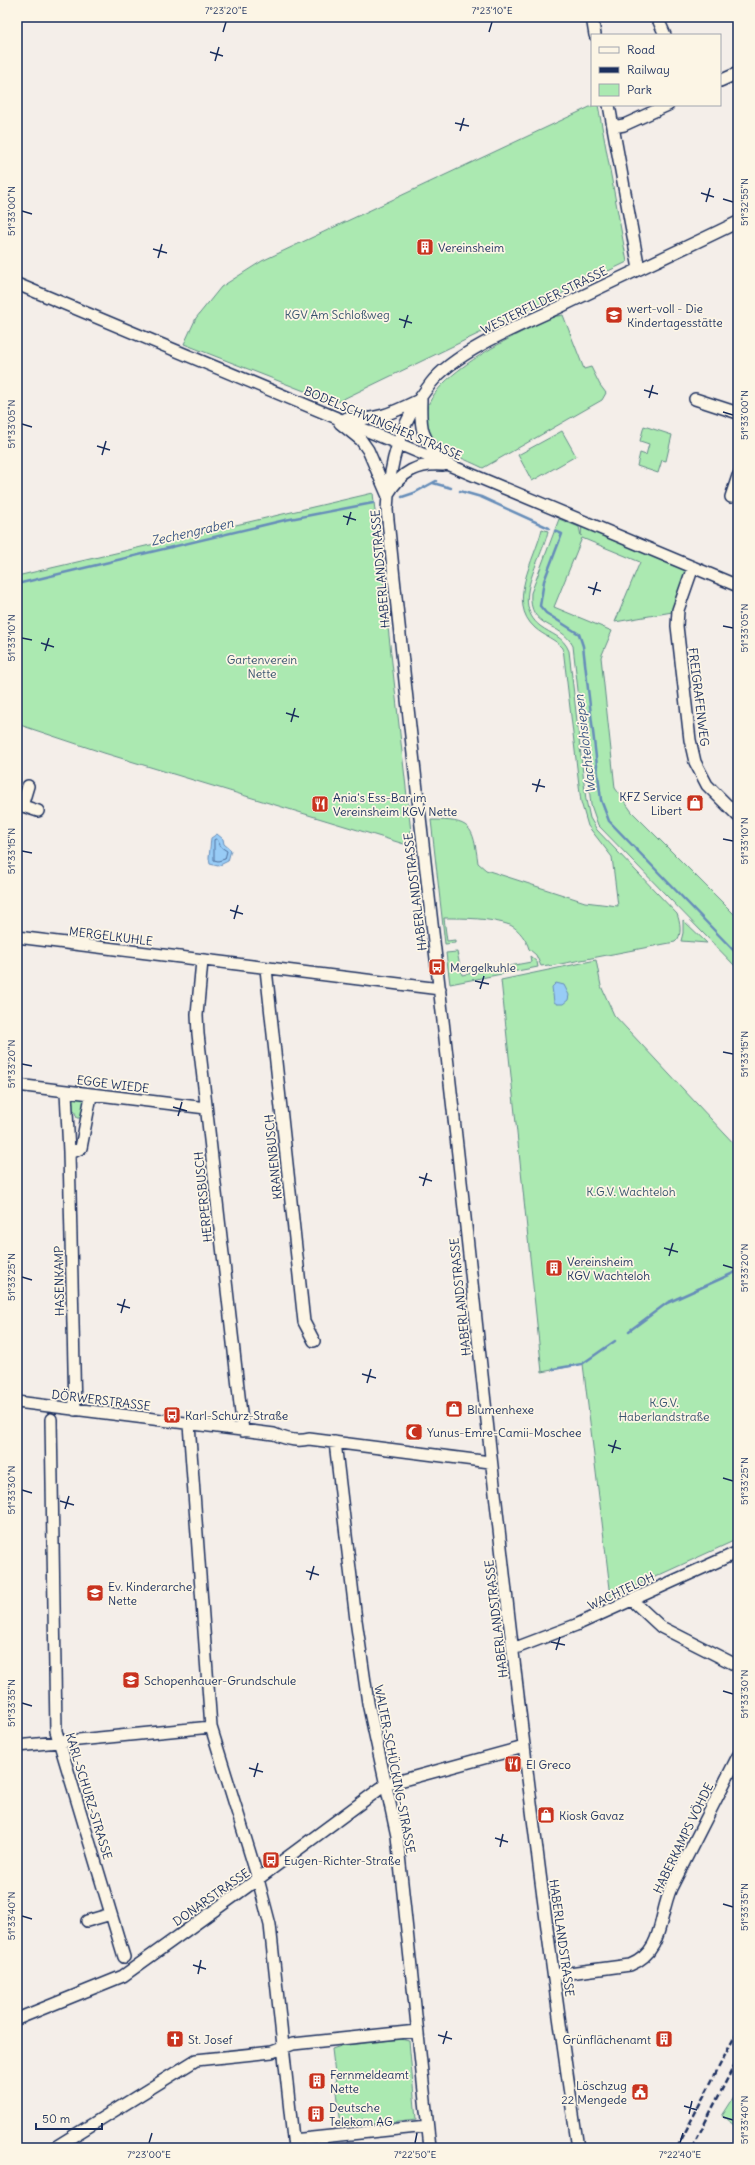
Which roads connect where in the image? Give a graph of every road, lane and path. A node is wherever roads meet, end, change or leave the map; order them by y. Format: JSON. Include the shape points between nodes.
{"nodes":[{"id":1,"x":592,"y":17,"type":"edge"},
{"id":2,"x":657,"y":17,"type":"edge"},
{"id":3,"x":595,"y":34,"type":"edge"},
{"id":4,"x":665,"y":34,"type":"edge"},
{"id":5,"x":738,"y":73,"type":"edge"},
{"id":6,"x":721,"y":81,"type":"edge"},
{"id":7,"x":609,"y":106,"type":"edge"},
{"id":8,"x":666,"y":106,"type":"edge"},
{"id":9,"x":613,"y":126,"type":"junction"},
{"id":10,"x":738,"y":222,"type":"edge"},
{"id":11,"x":639,"y":269,"type":"junction"},
{"id":12,"x":17,"y":284,"type":"edge"},
{"id":13,"x":421,"y":399,"type":"junction"},
{"id":14,"x":695,"y":400,"type":"dead end"},
{"id":15,"x":738,"y":413,"type":"edge"},
{"id":16,"x":331,"y":416,"type":"junction"},
{"id":17,"x":397,"y":443,"type":"junction"},
{"id":18,"x":453,"y":467,"type":"junction"},
{"id":19,"x":738,"y":476,"type":"edge"},
{"id":20,"x":388,"y":494,"type":"junction"},
{"id":21,"x":731,"y":497,"type":"dead end"},
{"id":22,"x":693,"y":567,"type":"junction"},
{"id":23,"x":738,"y":586,"type":"edge"},
{"id":24,"x":28,"y":786,"type":"dead end"},
{"id":25,"x":19,"y":805,"type":"edge"},
{"id":26,"x":38,"y":811,"type":"dead end"},
{"id":27,"x":738,"y":816,"type":"edge"},
{"id":28,"x":17,"y":937,"type":"edge"},
{"id":29,"x":202,"y":961,"type":"junction"},
{"id":30,"x":266,"y":968,"type":"junction"},
{"id":31,"x":440,"y":989,"type":"junction"},
{"id":32,"x":17,"y":1085,"type":"edge"},
{"id":33,"x":66,"y":1092,"type":"junction"},
{"id":34,"x":91,"y":1096,"type":"junction"},
{"id":35,"x":206,"y":1108,"type":"junction"},
{"id":36,"x":69,"y":1152,"type":"junction"},
{"id":37,"x":314,"y":1341,"type":"dead end"},
{"id":38,"x":17,"y":1402,"type":"edge"},
{"id":39,"x":74,"y":1410,"type":"junction"},
{"id":40,"x":51,"y":1419,"type":"dead end"},
{"id":41,"x":189,"y":1424,"type":"junction"},
{"id":42,"x":243,"y":1431,"type":"junction"},
{"id":43,"x":335,"y":1442,"type":"junction"},
{"id":44,"x":490,"y":1462,"type":"junction"},
{"id":45,"x":738,"y":1552,"type":"edge"},
{"id":46,"x":632,"y":1600,"type":"junction"},
{"id":47,"x":513,"y":1649,"type":"junction"},
{"id":48,"x":738,"y":1666,"type":"edge"},
{"id":49,"x":211,"y":1727,"type":"junction"},
{"id":50,"x":59,"y":1742,"type":"junction"},
{"id":51,"x":17,"y":1746,"type":"edge"},
{"id":52,"x":524,"y":1747,"type":"junction"},
{"id":53,"x":738,"y":1756,"type":"edge"},
{"id":54,"x":385,"y":1785,"type":"junction"},
{"id":55,"x":258,"y":1879,"type":"junction"},
{"id":56,"x":111,"y":1914,"type":"junction"},
{"id":57,"x":87,"y":1921,"type":"dead end"},
{"id":58,"x":124,"y":1957,"type":"dead end"},
{"id":59,"x":554,"y":1975,"type":"junction"},
{"id":60,"x":17,"y":2019,"type":"edge"},
{"id":61,"x":417,"y":2031,"type":"junction"},
{"id":62,"x":283,"y":2048,"type":"junction"},
{"id":63,"x":427,"y":2126,"type":"junction"},
{"id":64,"x":293,"y":2144,"type":"edge"},
{"id":65,"x":54,"y":2148,"type":"edge"},
{"id":66,"x":430,"y":2148,"type":"edge"},
{"id":67,"x":578,"y":2148,"type":"edge"}],
"edges":[{"from":1,"to":3,"type":"street"},
{"from":2,"to":4,"type":"street"},
{"from":5,"to":6,"type":"street"},
{"from":7,"to":9,"type":"street"},
{"from":8,"to":9,"type":"street","via":[[624,125]]},
{"from":9,"to":11,"type":"street"},
{"from":10,"to":11,"type":"street","name":"WESTERFILDER STRASSE"},
{"from":11,"to":13,"type":"street","name":"WESTERFILDER STRASSE","via":[[478,347],[445,369],[431,383]]},
{"from":12,"to":16,"type":"street","name":"BODELSCHWINGHER STRASSE"},
{"from":13,"to":16,"type":"street","via":[[378,418],[361,420]]},
{"from":13,"to":17,"type":"street","name":"WESTERFILDER STRASSE"},
{"from":13,"to":18,"type":"street","via":[[421,425],[426,440],[431,448]]},
{"from":14,"to":15,"type":"street"},
{"from":16,"to":17,"type":"street","name":"BODELSCHWINGHER STRASSE"},
{"from":16,"to":20,"type":"street","via":[[361,440]]},
{"from":17,"to":18,"type":"street","name":"BODELSCHWINGHER STRASSE"},
{"from":17,"to":20,"type":"street","name":"HABERLANDSTRASSE","via":[[389,475]]},
{"from":18,"to":20,"type":"street","via":[[426,464],[410,469],[393,485]]},
{"from":18,"to":22,"type":"street","name":"BODELSCHWINGHER STRASSE"},
{"from":19,"to":21,"type":"street"},
{"from":20,"to":31,"type":"street","name":"HABERLANDSTRASSE","via":[[387,510],[414,774]]},
{"from":22,"to":23,"type":"street","name":"BODELSCHWINGHER STRASSE"},
{"from":22,"to":27,"type":"street","name":"FREIGRAFENWEG","via":[[678,610],[677,626],[690,740],[700,774],[707,785]]},
{"from":24,"to":25,"type":"street"},
{"from":25,"to":26,"type":"street"},
{"from":28,"to":29,"type":"street","name":"MERGELKUHLE"},
{"from":29,"to":30,"type":"street","name":"MERGELKUHLE"},
{"from":29,"to":35,"type":"street","name":"HERPERSBUSCH","via":[[197,1015]]},
{"from":30,"to":31,"type":"street","name":"MERGELKUHLE"},
{"from":30,"to":37,"type":"street","name":"KRANENBUSCH","via":[[304,1322]]},
{"from":31,"to":44,"type":"street","name":"HABERLANDSTRASSE"},
{"from":32,"to":33,"type":"street","name":"EGGE WIEDE"},
{"from":33,"to":34,"type":"street","name":"EGGE WIEDE"},
{"from":33,"to":36,"type":"street","name":"HASENKAMP"},
{"from":34,"to":35,"type":"street","name":"EGGE WIEDE"},
{"from":34,"to":36,"type":"street","via":[[81,1148]]},
{"from":35,"to":42,"type":"street","name":"HERPERSBUSCH"},
{"from":36,"to":39,"type":"street","name":"HASENKAMP"},
{"from":38,"to":39,"type":"street","name":"DÖRWERSTRASSE"},
{"from":39,"to":41,"type":"street","name":"DÖRWERSTRASSE"},
{"from":40,"to":50,"type":"street","name":"KARL-SCHURZ-STRASSE","via":[[55,1694],[56,1731]]},
{"from":41,"to":42,"type":"street","name":"DÖRWERSTRASSE"},
{"from":41,"to":49,"type":"street"},
{"from":42,"to":43,"type":"street","name":"DÖRWERSTRASSE","via":[[274,1434],[282,1438]]},
{"from":43,"to":44,"type":"street","name":"DÖRWERSTRASSE"},
{"from":43,"to":54,"type":"street","name":"WALTER-SCHÜCKING-STRASSE","via":[[368,1703]]},
{"from":44,"to":47,"type":"street","name":"HABERLANDSTRASSE"},
{"from":45,"to":46,"type":"street","name":"WACHTELOH"},
{"from":46,"to":47,"type":"street","name":"WACHTELOH","via":[[576,1626]]},
{"from":46,"to":48,"type":"street","via":[[661,1627]]},
{"from":47,"to":52,"type":"street","name":"HABERLANDSTRASSE"},
{"from":49,"to":50,"type":"street"},
{"from":49,"to":55,"type":"street"},
{"from":50,"to":51,"type":"street"},
{"from":50,"to":56,"type":"street","name":"KARL-SCHURZ-STRASSE"},
{"from":52,"to":54,"type":"street","name":"DONARSTRASSE"},
{"from":52,"to":59,"type":"street","name":"HABERLANDSTRASSE"},
{"from":53,"to":59,"type":"street","name":"HABERKAMPS VÖHDE","via":[[671,1888],[663,1909],[657,1939],[649,1953],[640,1961],[624,1966]]},
{"from":54,"to":55,"type":"street","name":"DONARSTRASSE"},
{"from":54,"to":61,"type":"street","name":"WALTER-SCHÜCKING-STRASSE","via":[[397,1836]]},
{"from":55,"to":60,"type":"street","name":"DONARSTRASSE","via":[[123,1976]]},
{"from":55,"to":62,"type":"street","via":[[270,1925]]},
{"from":56,"to":57,"type":"street"},
{"from":56,"to":58,"type":"street","name":"KARL-SCHURZ-STRASSE"},
{"from":59,"to":67,"type":"street","name":"HABERLANDSTRASSE"},
{"from":61,"to":62,"type":"street","via":[[293,2044]]},
{"from":61,"to":63,"type":"street","name":"WALTER-SCHÜCKING-STRASSE"},
{"from":62,"to":64,"type":"street"},
{"from":62,"to":65,"type":"street","via":[[272,2052],[196,2060]]},
{"from":63,"to":64,"type":"street"},
{"from":63,"to":66,"type":"street","name":"WALTER-SCHÜCKING-STRASSE"}]}
